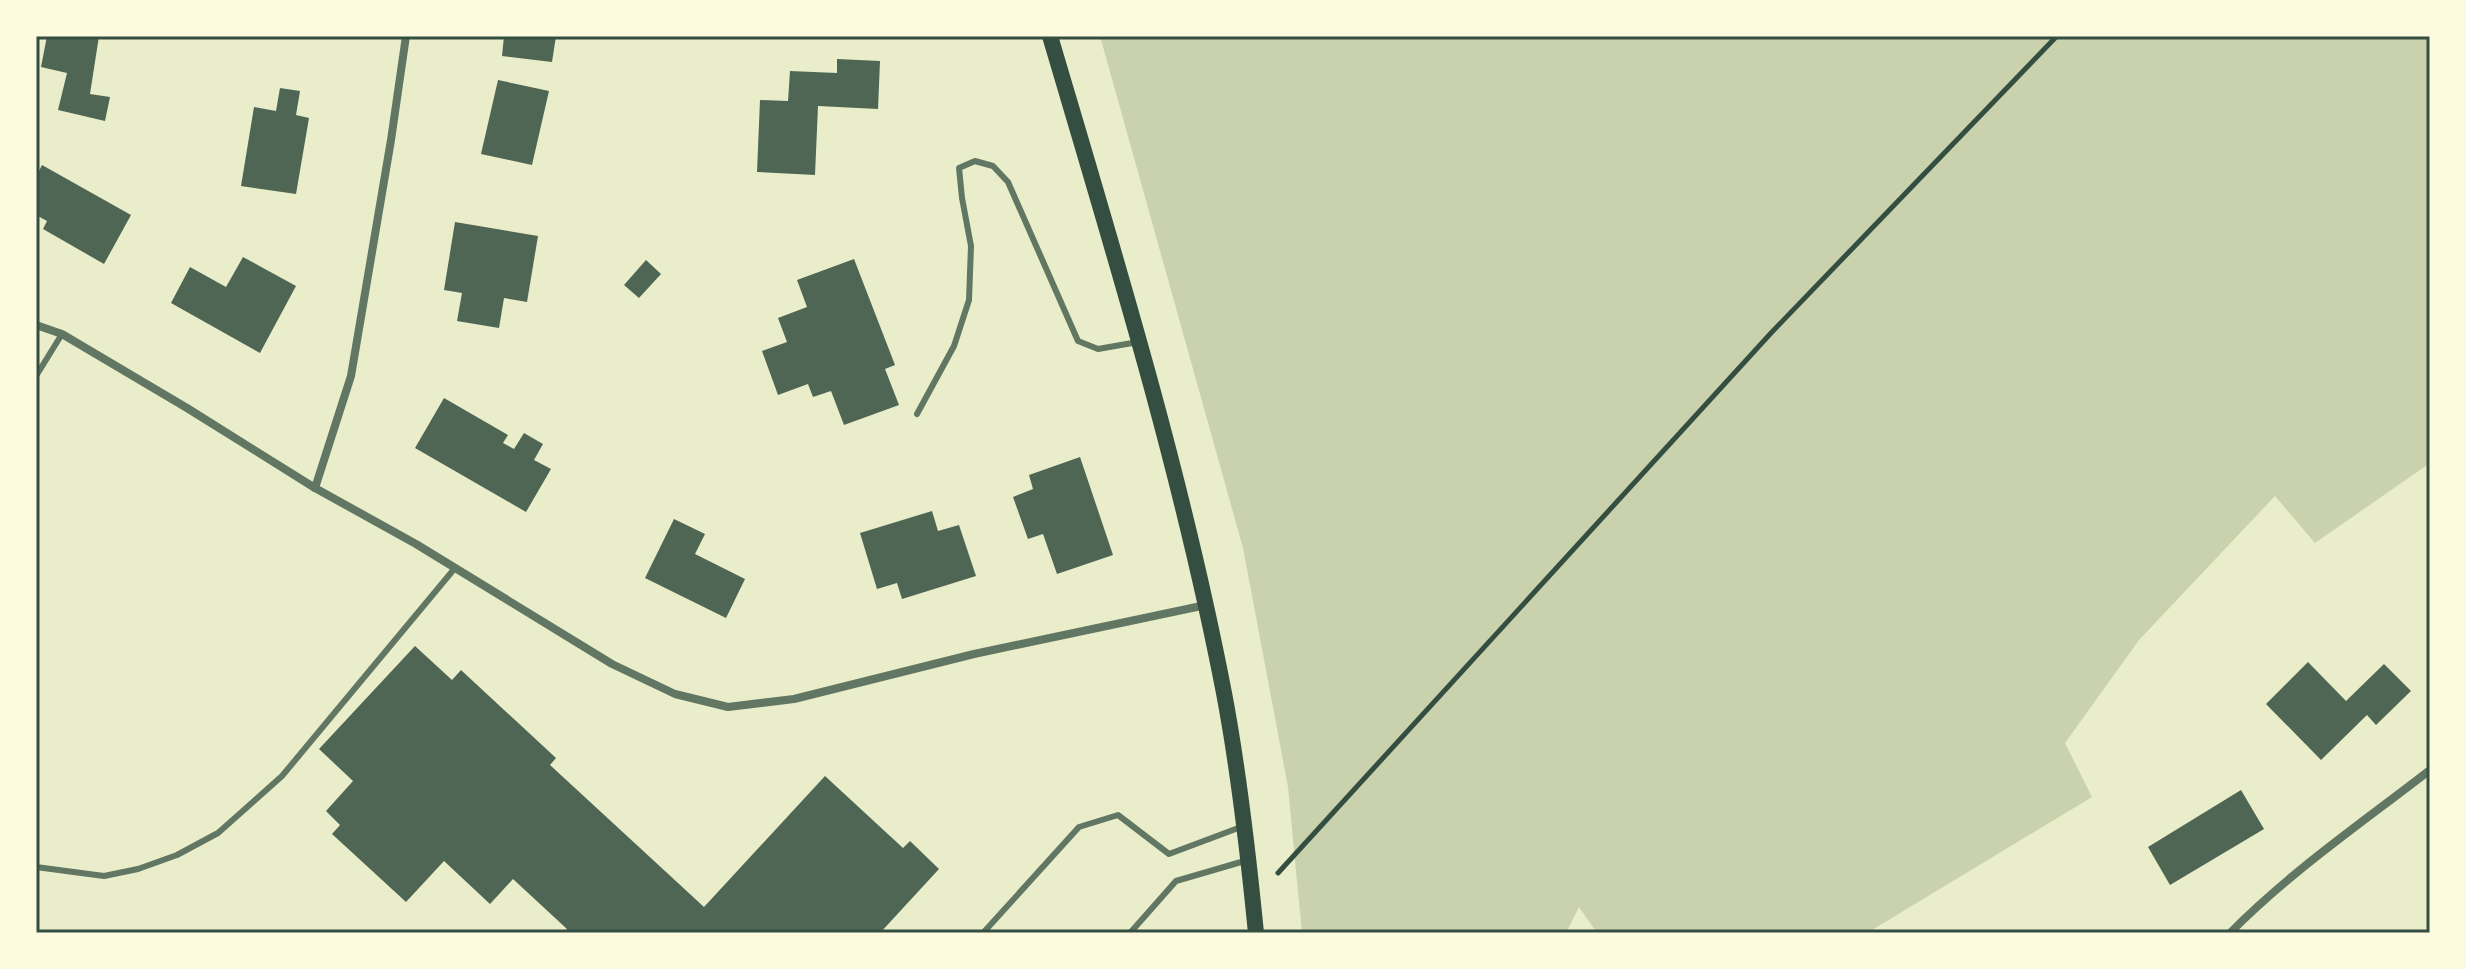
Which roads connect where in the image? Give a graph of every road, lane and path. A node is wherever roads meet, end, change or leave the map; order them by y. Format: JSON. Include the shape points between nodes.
{"nodes":[{"id":1,"x":406,"y":36,"type":"edge"},
{"id":2,"x":1050,"y":36,"type":"edge"},
{"id":3,"x":2057,"y":36,"type":"edge"},
{"id":4,"x":36,"y":325,"type":"edge"},
{"id":5,"x":62,"y":334,"type":"junction"},
{"id":6,"x":1138,"y":342,"type":"junction"},
{"id":7,"x":36,"y":376,"type":"edge"},
{"id":8,"x":917,"y":414,"type":"dead end"},
{"id":9,"x":315,"y":488,"type":"junction"},
{"id":10,"x":455,"y":568,"type":"junction"},
{"id":11,"x":1206,"y":605,"type":"junction"},
{"id":12,"x":2430,"y":770,"type":"edge"},
{"id":13,"x":1244,"y":826,"type":"junction"},
{"id":14,"x":1249,"y":860,"type":"junction"},
{"id":15,"x":36,"y":867,"type":"edge"},
{"id":16,"x":1253,"y":901,"type":"junction"},
{"id":17,"x":983,"y":933,"type":"edge"},
{"id":18,"x":1130,"y":933,"type":"edge"},
{"id":19,"x":1256,"y":933,"type":"edge"},
{"id":20,"x":2230,"y":933,"type":"edge"}],
"edges":[{"from":1,"to":9,"type":"street","via":[[351,376]]},
{"from":2,"to":6,"type":"main road"},
{"from":3,"to":16,"type":"path","via":[[1771,333]]},
{"from":4,"to":5,"type":"street"},
{"from":5,"to":7,"type":"lane"},
{"from":5,"to":9,"type":"street"},
{"from":6,"to":8,"type":"lane","via":[[1098,349],[1078,341],[1008,182],[993,166],[975,161],[959,168],[971,246],[969,300],[954,346]]},
{"from":6,"to":11,"type":"main road"},
{"from":9,"to":10,"type":"street"},
{"from":10,"to":11,"type":"street","via":[[612,664],[675,694],[728,707],[794,699]]},
{"from":10,"to":15,"type":"lane","via":[[282,776],[218,833],[177,855],[104,876]]},
{"from":11,"to":13,"type":"main road"},
{"from":12,"to":20,"type":"street"},
{"from":13,"to":14,"type":"main road"},
{"from":13,"to":17,"type":"lane","via":[[1169,854],[1118,815],[1079,827]]},
{"from":14,"to":16,"type":"main road"},
{"from":14,"to":18,"type":"lane","via":[[1176,881]]},
{"from":16,"to":19,"type":"main road"}]}
